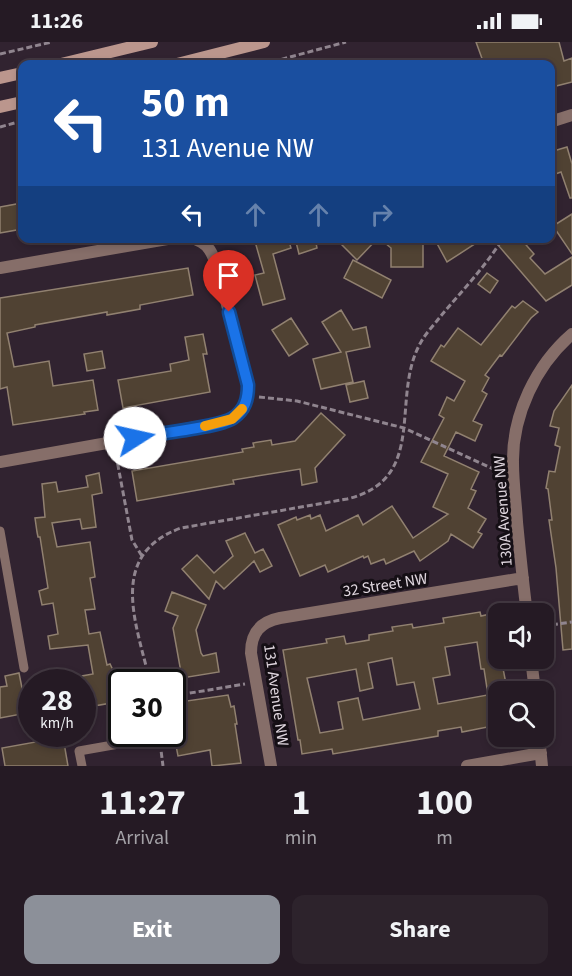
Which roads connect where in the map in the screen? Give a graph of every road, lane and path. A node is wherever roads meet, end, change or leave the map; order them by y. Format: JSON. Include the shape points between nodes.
{"nodes":[{"id":1,"x":52,"y":42,"type":"edge"},
{"id":2,"x":152,"y":42,"type":"edge"},
{"id":3,"x":264,"y":42,"type":"edge"},
{"id":4,"x":346,"y":42,"type":"edge"},
{"id":5,"x":0,"y":54,"type":"edge"},
{"id":6,"x":78,"y":60,"type":"edge"},
{"id":7,"x":193,"y":60,"type":"edge"},
{"id":8,"x":279,"y":60,"type":"edge"},
{"id":9,"x":18,"y":74,"type":"edge"},
{"id":10,"x":0,"y":78,"type":"edge"},
{"id":11,"x":18,"y":103,"type":"edge"},
{"id":12,"x":0,"y":107,"type":"edge"},
{"id":13,"x":572,"y":115,"type":"edge"},
{"id":14,"x":555,"y":120,"type":"edge"},
{"id":15,"x":18,"y":122,"type":"edge"},
{"id":16,"x":0,"y":127,"type":"edge"},
{"id":17,"x":143,"y":243,"type":"edge"},
{"id":18,"x":205,"y":243,"type":"edge"},
{"id":19,"x":499,"y":243,"type":"edge"},
{"id":20,"x":0,"y":268,"type":"edge"},
{"id":21,"x":572,"y":334,"type":"edge"},
{"id":22,"x":248,"y":396,"type":"junction"},
{"id":23,"x":404,"y":428,"type":"junction"},
{"id":24,"x":113,"y":442,"type":"junction"},
{"id":25,"x":0,"y":462,"type":"edge"},
{"id":26,"x":514,"y":478,"type":"junction"},
{"id":27,"x":0,"y":531,"type":"edge"},
{"id":28,"x":142,"y":556,"type":"junction"},
{"id":29,"x":4,"y":577,"type":"edge"},
{"id":30,"x":523,"y":578,"type":"junction"},
{"id":31,"x":526,"y":603,"type":"edge"},
{"id":32,"x":572,"y":622,"type":"edge"},
{"id":33,"x":554,"y":624,"type":"edge"},
{"id":34,"x":256,"y":630,"type":"joint"},
{"id":35,"x":24,"y":668,"type":"dead end"},
{"id":36,"x":147,"y":669,"type":"edge"},
{"id":37,"x":256,"y":682,"type":"junction"},
{"id":38,"x":186,"y":694,"type":"edge"},
{"id":39,"x":108,"y":746,"type":"edge"},
{"id":40,"x":161,"y":747,"type":"edge"},
{"id":41,"x":541,"y":760,"type":"edge"},
{"id":42,"x":82,"y":766,"type":"edge"},
{"id":43,"x":163,"y":766,"type":"edge"},
{"id":44,"x":271,"y":766,"type":"edge"},
{"id":45,"x":467,"y":766,"type":"edge"}],
"edges":[{"from":1,"to":5,"type":"path"},
{"from":2,"to":6,"type":"main road"},
{"from":3,"to":7,"type":"main road"},
{"from":4,"to":8,"type":"path"},
{"from":9,"to":10,"type":"main road"},
{"from":11,"to":12,"type":"main road"},
{"from":13,"to":14,"type":"street"},
{"from":15,"to":16,"type":"path"},
{"from":17,"to":20,"type":"street"},
{"from":18,"to":22,"type":"street","via":[[218,270]]},
{"from":19,"to":23,"type":"path","via":[[421,343],[410,373]]},
{"from":21,"to":26,"type":"street","name":"130A Avenue NW","via":[[538,374],[518,421],[512,461]]},
{"from":22,"to":23,"type":"path","via":[[297,400]]},
{"from":22,"to":24,"type":"street","via":[[240,412],[225,422]]},
{"from":23,"to":26,"type":"path"},
{"from":23,"to":28,"type":"path","via":[[402,447],[392,469],[376,487],[361,495],[181,528],[166,533]]},
{"from":24,"to":25,"type":"street"},
{"from":24,"to":28,"type":"path","via":[[132,540]]},
{"from":26,"to":30,"type":"street","name":"130A Avenue NW"},
{"from":27,"to":29,"type":"lane"},
{"from":28,"to":36,"type":"path","via":[[131,594]]},
{"from":29,"to":35,"type":"lane"},
{"from":30,"to":31,"type":"street","name":"130A Avenue NW"},
{"from":30,"to":34,"type":"street","name":"32 Street NW","via":[[269,620]]},
{"from":32,"to":33,"type":"path"},
{"from":34,"to":37,"type":"street","name":"131 Avenue NW","via":[[251,643]]},
{"from":37,"to":38,"type":"path"},
{"from":37,"to":44,"type":"street","name":"131 Avenue NW"},
{"from":39,"to":42,"type":"lane","via":[[79,751]]},
{"from":40,"to":43,"type":"path"},
{"from":41,"to":45,"type":"street"}]}
